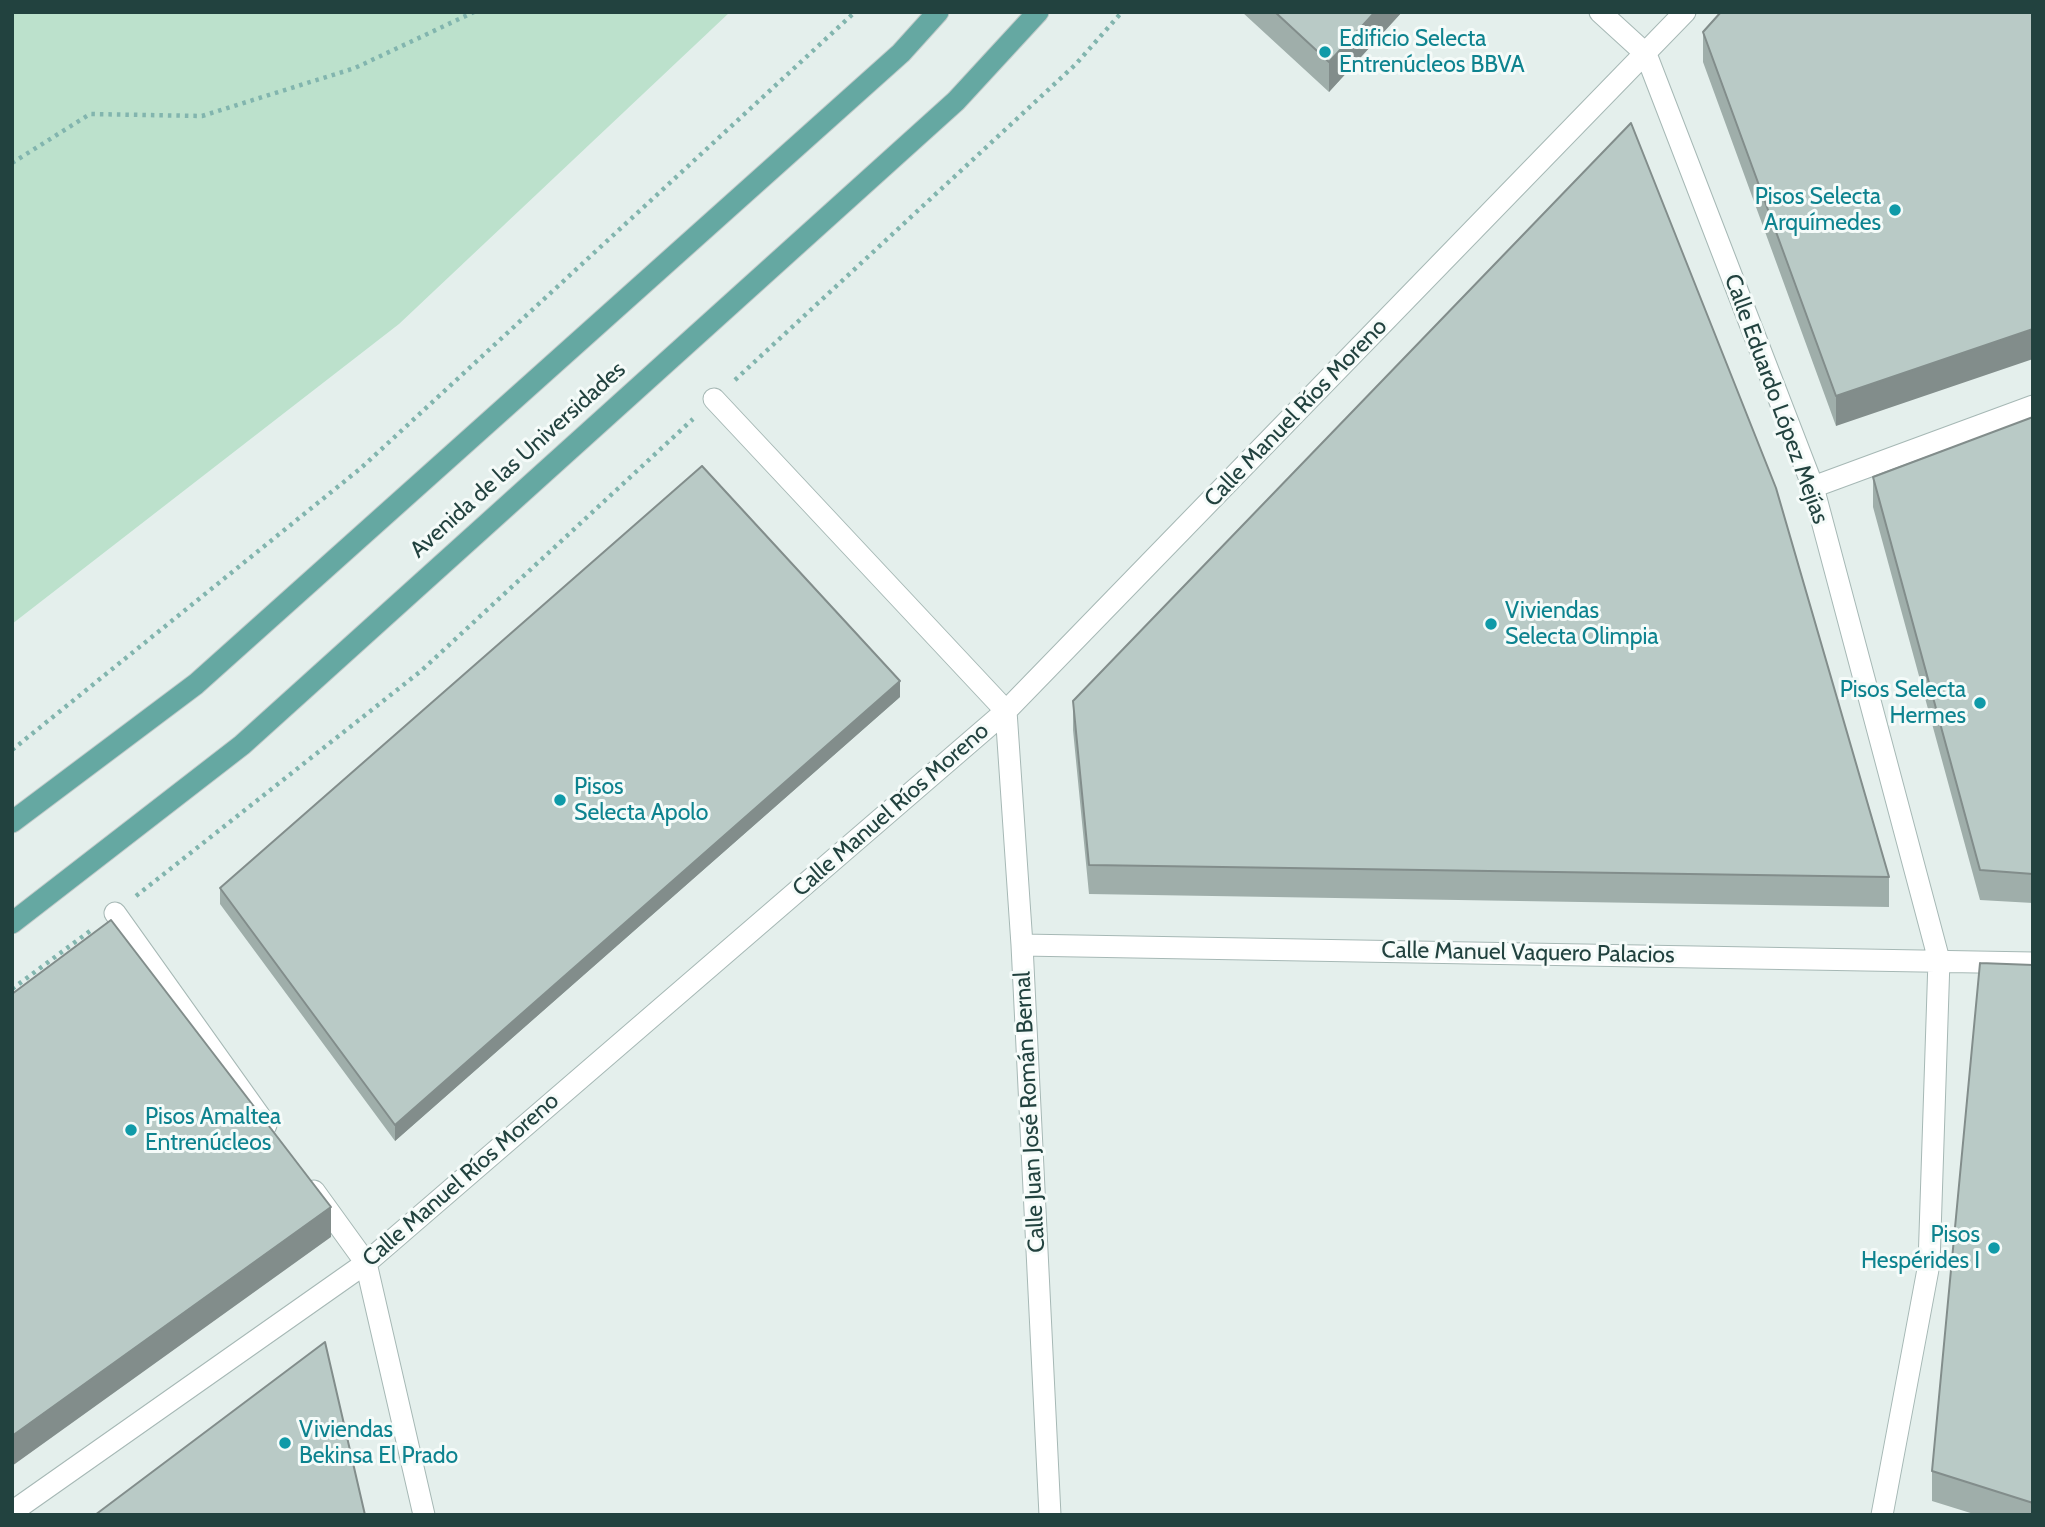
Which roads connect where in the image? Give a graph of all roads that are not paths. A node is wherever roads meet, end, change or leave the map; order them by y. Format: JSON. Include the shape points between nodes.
{"nodes":[{"id":1,"x":938,"y":12,"type":"edge"},
{"id":2,"x":1038,"y":12,"type":"edge"},
{"id":3,"x":1600,"y":12,"type":"edge"},
{"id":4,"x":1685,"y":12,"type":"edge"},
{"id":5,"x":1646,"y":54,"type":"junction"},
{"id":6,"x":714,"y":399,"type":"road end"},
{"id":7,"x":2033,"y":406,"type":"edge"},
{"id":8,"x":1813,"y":487,"type":"junction"},
{"id":9,"x":1006,"y":710,"type":"junction"},
{"id":10,"x":12,"y":822,"type":"edge"},
{"id":11,"x":115,"y":913,"type":"road end"},
{"id":12,"x":12,"y":923,"type":"edge"},
{"id":13,"x":1022,"y":945,"type":"junction"},
{"id":14,"x":1940,"y":960,"type":"junction"},
{"id":15,"x":2033,"y":962,"type":"edge"},
{"id":16,"x":277,"y":1139,"type":"edge"},
{"id":17,"x":301,"y":1173,"type":"edge"},
{"id":18,"x":366,"y":1263,"type":"junction"},
{"id":19,"x":12,"y":1512,"type":"edge"},
{"id":20,"x":424,"y":1515,"type":"edge"},
{"id":21,"x":1050,"y":1515,"type":"edge"},
{"id":22,"x":1882,"y":1515,"type":"edge"}],
"edges":[{"from":1,"to":10,"type":"main road","name":"Avenida de las Universidades","via":[[901,53],[196,684]]},
{"from":2,"to":12,"type":"main road","name":"Avenida de las Universidades","via":[[956,101],[242,745]]},
{"from":3,"to":5,"type":"street","name":"Calle Eduardo López Mejías"},
{"from":4,"to":5,"type":"street","name":"Calle Manuel Ríos Moreno"},
{"from":5,"to":8,"type":"street","name":"Calle Eduardo López Mejías"},
{"from":5,"to":9,"type":"street","name":"Calle Manuel Ríos Moreno"},
{"from":6,"to":9,"type":"street"},
{"from":7,"to":8,"type":"street"},
{"from":8,"to":14,"type":"street","name":"Calle Eduardo López Mejías"},
{"from":9,"to":13,"type":"street","name":"Calle Juan José Román Bernal"},
{"from":9,"to":18,"type":"street","name":"Calle Manuel Ríos Moreno"},
{"from":11,"to":16,"type":"street"},
{"from":13,"to":14,"type":"street","name":"Calle Manuel Vaquero Palacios"},
{"from":13,"to":21,"type":"street","name":"Calle Juan José Román Bernal"},
{"from":14,"to":15,"type":"street","name":"Calle Manuel Vaquero Palacios"},
{"from":14,"to":22,"type":"street","name":"Calle Eduardo López Mejías","via":[[1929,1264]]},
{"from":17,"to":18,"type":"street"},
{"from":18,"to":19,"type":"street","name":"Calle Manuel Ríos Moreno"},
{"from":18,"to":20,"type":"street"}]}
